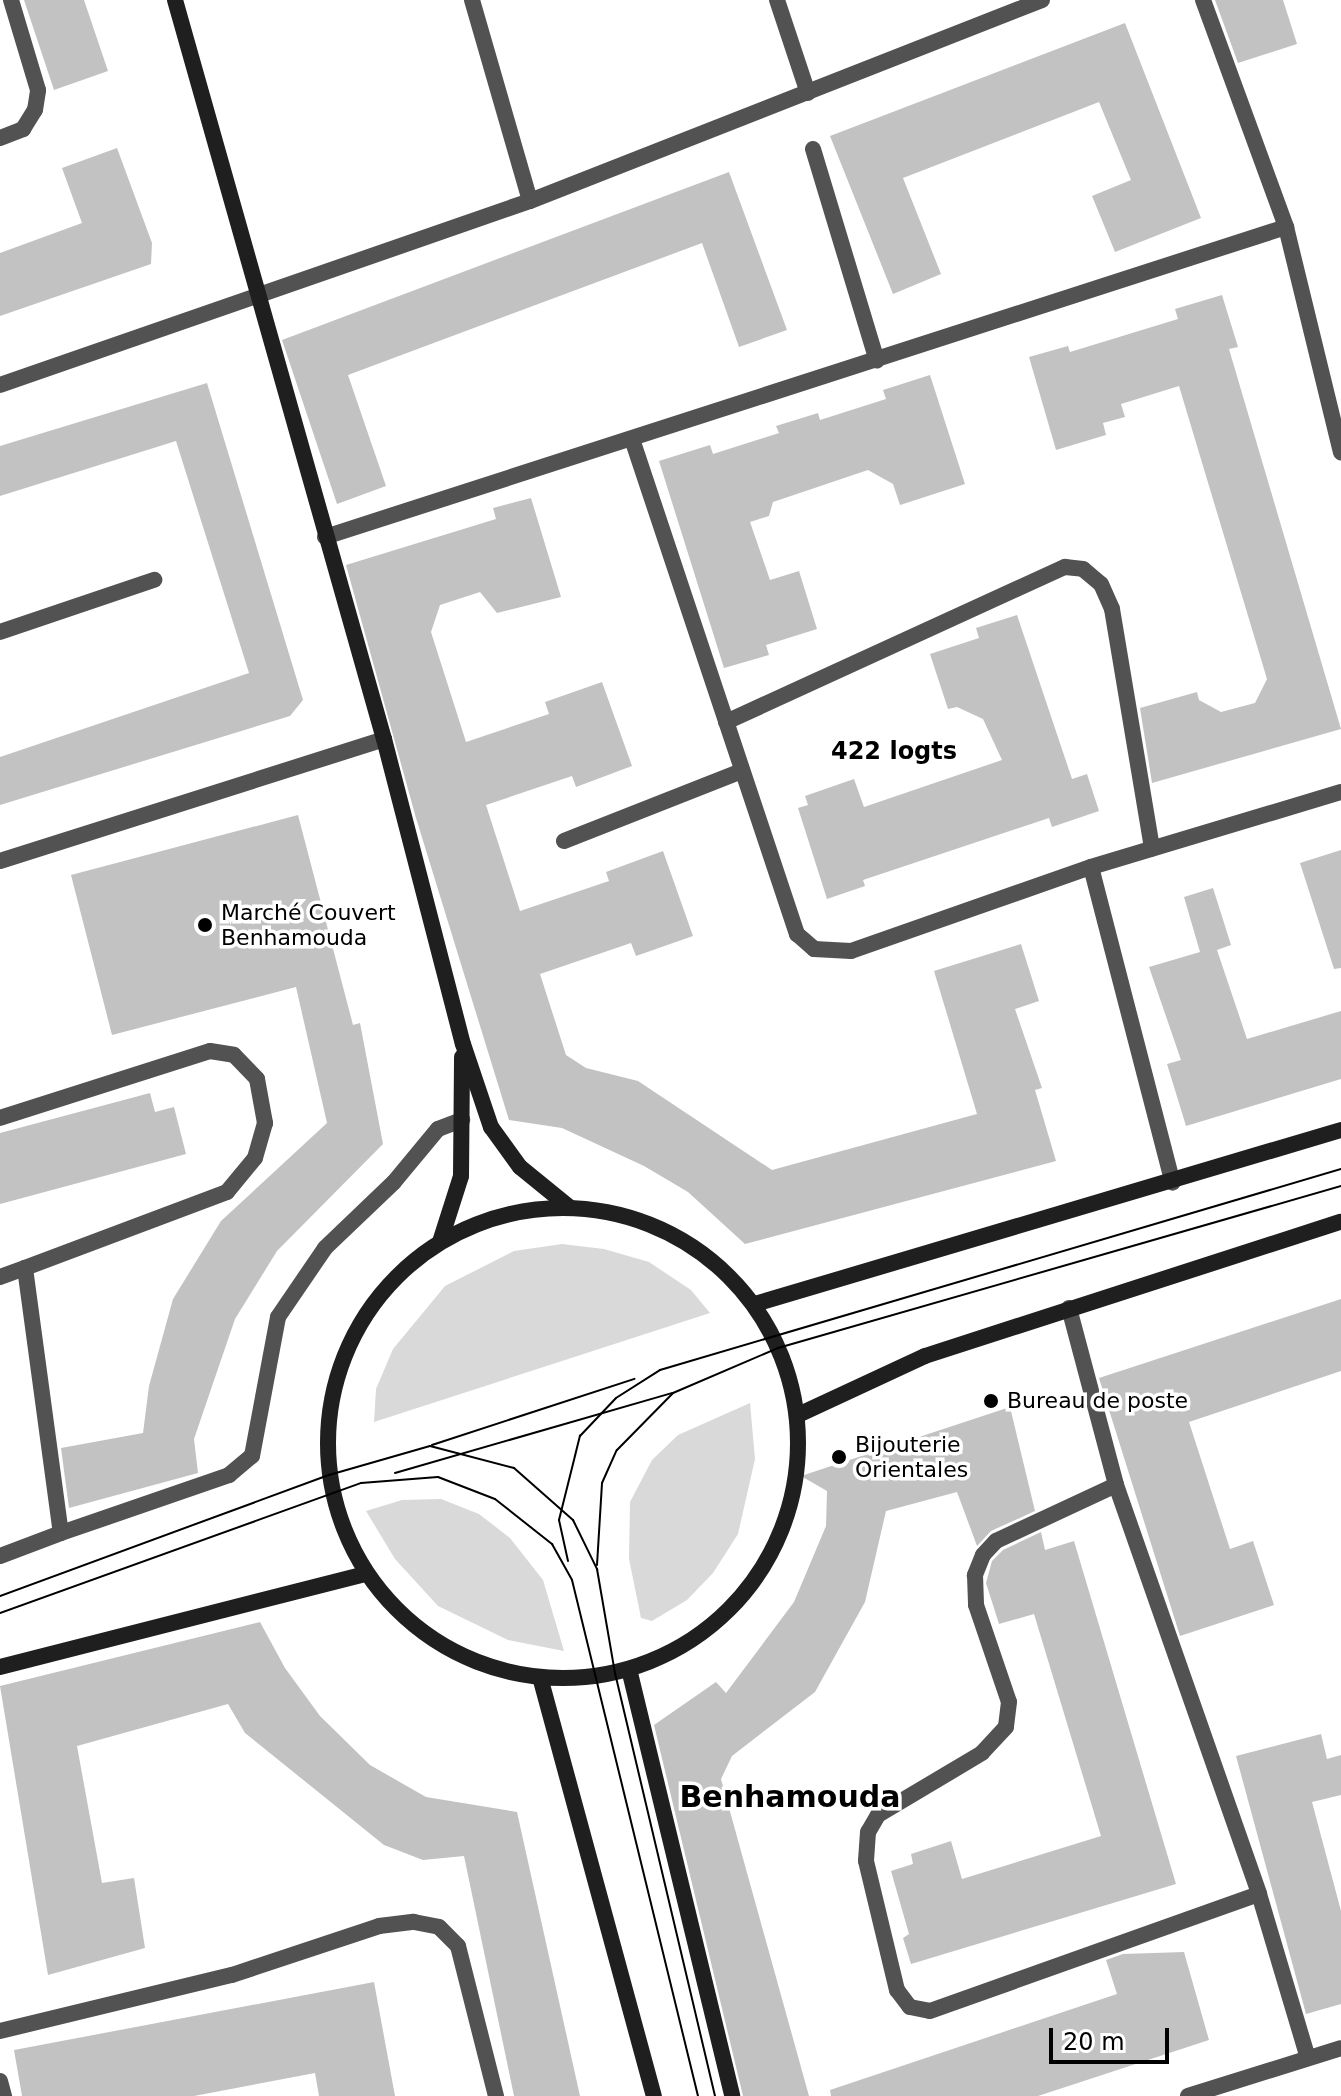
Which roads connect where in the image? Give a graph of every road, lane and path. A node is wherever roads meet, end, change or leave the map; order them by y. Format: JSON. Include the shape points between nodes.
{"nodes":[{"id":1,"x":11,"y":0,"type":"edge"},
{"id":2,"x":175,"y":0,"type":"edge"},
{"id":3,"x":472,"y":0,"type":"edge"},
{"id":4,"x":777,"y":0,"type":"edge"},
{"id":5,"x":1042,"y":0,"type":"edge"},
{"id":6,"x":1203,"y":0,"type":"edge"},
{"id":7,"x":808,"y":93,"type":"junction"},
{"id":8,"x":0,"y":138,"type":"edge"},
{"id":9,"x":813,"y":149,"type":"dead end"},
{"id":10,"x":530,"y":201,"type":"junction"},
{"id":11,"x":1286,"y":227,"type":"junction"},
{"id":12,"x":259,"y":293,"type":"junction"},
{"id":13,"x":877,"y":361,"type":"junction"},
{"id":14,"x":0,"y":385,"type":"edge"},
{"id":15,"x":633,"y":442,"type":"junction"},
{"id":16,"x":1341,"y":452,"type":"edge"},
{"id":17,"x":325,"y":537,"type":"junction"},
{"id":18,"x":154,"y":580,"type":"dead end"},
{"id":19,"x":0,"y":632,"type":"edge"},
{"id":20,"x":726,"y":722,"type":"junction"},
{"id":21,"x":384,"y":739,"type":"junction"},
{"id":22,"x":742,"y":771,"type":"junction"},
{"id":23,"x":1341,"y":792,"type":"edge"},
{"id":24,"x":564,"y":841,"type":"dead end"},
{"id":25,"x":1152,"y":849,"type":"junction"},
{"id":26,"x":0,"y":861,"type":"edge"},
{"id":27,"x":1091,"y":867,"type":"junction"},
{"id":28,"x":463,"y":1044,"type":"junction"},
{"id":29,"x":0,"y":1118,"type":"edge"},
{"id":30,"x":462,"y":1120,"type":"junction"},
{"id":31,"x":1341,"y":1130,"type":"edge"},
{"id":32,"x":1173,"y":1183,"type":"junction"},
{"id":33,"x":569,"y":1207,"type":"junction"},
{"id":34,"x":1341,"y":1222,"type":"edge"},
{"id":35,"x":440,"y":1242,"type":"junction"},
{"id":36,"x":25,"y":1268,"type":"junction"},
{"id":37,"x":0,"y":1277,"type":"edge"},
{"id":38,"x":755,"y":1304,"type":"junction"},
{"id":39,"x":1069,"y":1308,"type":"junction"},
{"id":40,"x":798,"y":1415,"type":"junction"},
{"id":41,"x":1116,"y":1485,"type":"junction"},
{"id":42,"x":61,"y":1533,"type":"junction"},
{"id":43,"x":0,"y":1556,"type":"edge"},
{"id":44,"x":366,"y":1574,"type":"junction"},
{"id":45,"x":0,"y":1667,"type":"edge"},
{"id":46,"x":629,"y":1669,"type":"junction"},
{"id":47,"x":540,"y":1677,"type":"junction"},
{"id":48,"x":1259,"y":1894,"type":"junction"},
{"id":49,"x":0,"y":2031,"type":"edge"},
{"id":50,"x":1341,"y":2048,"type":"edge"},
{"id":51,"x":1308,"y":2058,"type":"junction"},
{"id":52,"x":0,"y":2081,"type":"edge"},
{"id":53,"x":4,"y":2096,"type":"edge"},
{"id":54,"x":496,"y":2096,"type":"edge"},
{"id":55,"x":654,"y":2096,"type":"edge"},
{"id":56,"x":732,"y":2096,"type":"edge"},
{"id":57,"x":1188,"y":2096,"type":"edge"}],
"edges":[{"from":1,"to":8,"type":"street","via":[[38,90],[35,110],[23,129]]},
{"from":2,"to":12,"type":"main road"},
{"from":3,"to":10,"type":"street"},
{"from":4,"to":7,"type":"street"},
{"from":5,"to":7,"type":"street"},
{"from":6,"to":11,"type":"street"},
{"from":7,"to":10,"type":"street"},
{"from":9,"to":13,"type":"street"},
{"from":10,"to":12,"type":"street"},
{"from":11,"to":13,"type":"street"},
{"from":11,"to":16,"type":"street"},
{"from":12,"to":14,"type":"street"},
{"from":12,"to":17,"type":"main road"},
{"from":13,"to":15,"type":"street"},
{"from":15,"to":17,"type":"street"},
{"from":15,"to":20,"type":"street"},
{"from":17,"to":21,"type":"main road"},
{"from":18,"to":19,"type":"street"},
{"from":20,"to":22,"type":"street"},
{"from":20,"to":25,"type":"street","via":[[1065,567],[1083,569],[1101,584],[1112,609]]},
{"from":21,"to":26,"type":"street"},
{"from":21,"to":28,"type":"main road"},
{"from":22,"to":24,"type":"street"},
{"from":22,"to":27,"type":"street","via":[[797,934],[814,949],[851,951]]},
{"from":23,"to":25,"type":"street"},
{"from":25,"to":27,"type":"street"},
{"from":27,"to":32,"type":"street"},
{"from":28,"to":30,"type":"main road"},
{"from":28,"to":33,"type":"main road","via":[[491,1127],[520,1167]]},
{"from":29,"to":36,"type":"street","via":[[210,1051],[234,1055],[257,1079],[265,1123],[255,1158],[227,1192]]},
{"from":30,"to":35,"type":"main road","via":[[461,1176]]},
{"from":30,"to":42,"type":"street","via":[[438,1129],[394,1182],[325,1248],[278,1317],[252,1456],[229,1475]]},
{"from":31,"to":32,"type":"main road"},
{"from":32,"to":38,"type":"main road"},
{"from":33,"to":35,"type":"main road","via":[[502,1215]]},
{"from":33,"to":38,"type":"main road","via":[[640,1220],[704,1253]]},
{"from":34,"to":39,"type":"main road"},
{"from":35,"to":44,"type":"main road","via":[[397,1276],[362,1318],[339,1367],[328,1421],[329,1475],[345,1535]]},
{"from":36,"to":37,"type":"street"},
{"from":36,"to":42,"type":"street"},
{"from":38,"to":40,"type":"main road","via":[[780,1348]]},
{"from":39,"to":40,"type":"main road","via":[[889,1370]]},
{"from":39,"to":41,"type":"street"},
{"from":40,"to":46,"type":"main road","via":[[797,1481],[777,1544],[740,1599],[699,1633]]},
{"from":41,"to":48,"type":"street"},
{"from":41,"to":48,"type":"street","via":[[996,1541],[983,1555],[975,1575],[976,1605],[1009,1702],[1006,1727],[982,1753],[878,1815],[868,1832],[866,1861],[897,1990],[910,2007],[930,2011]]},
{"from":42,"to":43,"type":"street"},
{"from":44,"to":45,"type":"main road"},
{"from":44,"to":47,"type":"main road","via":[[413,1625],[437,1640],[473,1661]]},
{"from":46,"to":47,"type":"main road"},
{"from":46,"to":56,"type":"main road"},
{"from":47,"to":55,"type":"main road"},
{"from":48,"to":51,"type":"street"},
{"from":49,"to":54,"type":"street","via":[[232,1975],[379,1926],[414,1922],[439,1927],[458,1946]]},
{"from":50,"to":51,"type":"street"},
{"from":51,"to":57,"type":"street"},
{"from":52,"to":53,"type":"street"}]}
